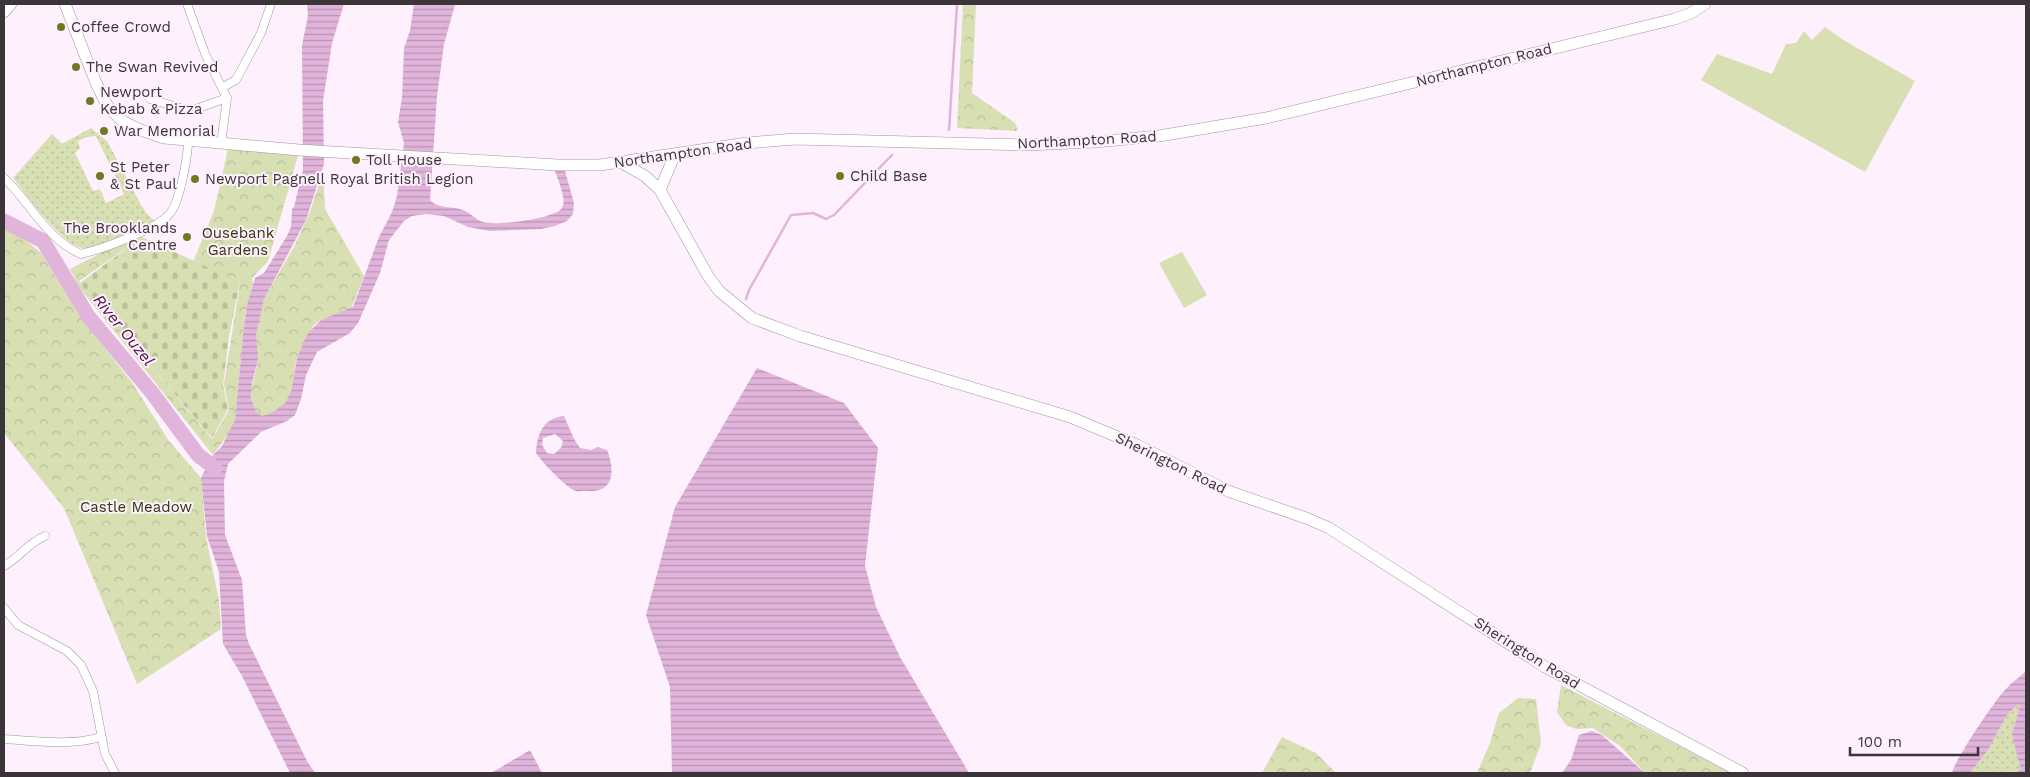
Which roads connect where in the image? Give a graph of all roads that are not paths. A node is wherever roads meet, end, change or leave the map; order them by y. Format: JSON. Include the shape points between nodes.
{"nodes":[{"id":1,"x":11,"y":4,"type":"edge"},
{"id":2,"x":65,"y":4,"type":"edge"},
{"id":3,"x":187,"y":4,"type":"edge"},
{"id":4,"x":271,"y":4,"type":"edge"},
{"id":5,"x":1706,"y":4,"type":"edge"},
{"id":6,"x":4,"y":12,"type":"edge"},
{"id":7,"x":223,"y":88,"type":"junction"},
{"id":8,"x":227,"y":98,"type":"junction"},
{"id":9,"x":150,"y":99,"type":"dead end"},
{"id":10,"x":188,"y":141,"type":"junction"},
{"id":11,"x":221,"y":144,"type":"junction"},
{"id":12,"x":675,"y":154,"type":"junction"},
{"id":13,"x":620,"y":162,"type":"junction"},
{"id":14,"x":4,"y":178,"type":"edge"},
{"id":15,"x":660,"y":190,"type":"junction"},
{"id":16,"x":45,"y":536,"type":"dead end"},
{"id":17,"x":4,"y":566,"type":"edge"},
{"id":18,"x":4,"y":608,"type":"edge"},
{"id":19,"x":101,"y":737,"type":"junction"},
{"id":20,"x":4,"y":739,"type":"edge"},
{"id":21,"x":115,"y":773,"type":"edge"},
{"id":22,"x":1743,"y":773,"type":"edge"}],
"edges":[{"from":1,"to":6,"type":"main road"},
{"from":2,"to":10,"type":"main road","name":"Northampton Road","via":[[107,105],[121,120],[138,129],[164,138]]},
{"from":3,"to":7,"type":"street","via":[[215,78]]},
{"from":4,"to":7,"type":"street","via":[[261,34],[236,80]]},
{"from":5,"to":12,"type":"main road","name":"Northampton Road","via":[[1675,19],[1368,94],[1266,118],[1159,136],[1026,145],[795,138]]},
{"from":7,"to":8,"type":"street"},
{"from":8,"to":9,"type":"street","via":[[190,111]]},
{"from":8,"to":11,"type":"street"},
{"from":10,"to":11,"type":"main road","name":"Northampton Road"},
{"from":10,"to":14,"type":"street","via":[[188,160],[173,210],[164,220],[120,241],[81,254],[55,237]]},
{"from":11,"to":13,"type":"main road","name":"Northampton Road","via":[[558,165]]},
{"from":12,"to":13,"type":"main road","name":"Northampton Road"},
{"from":12,"to":15,"type":"main road"},
{"from":13,"to":15,"type":"main road","name":"Sherington Road","via":[[645,176]]},
{"from":15,"to":22,"type":"main road","name":"Sherington Road","via":[[708,276],[719,291],[752,318],[800,336],[1070,417],[1137,445],[1228,491],[1329,528],[1545,667]]},
{"from":16,"to":17,"type":"street"},
{"from":18,"to":19,"type":"street","via":[[18,625],[68,651],[81,665],[93,691]]},
{"from":19,"to":20,"type":"street","via":[[85,742]]},
{"from":19,"to":21,"type":"street"}]}
